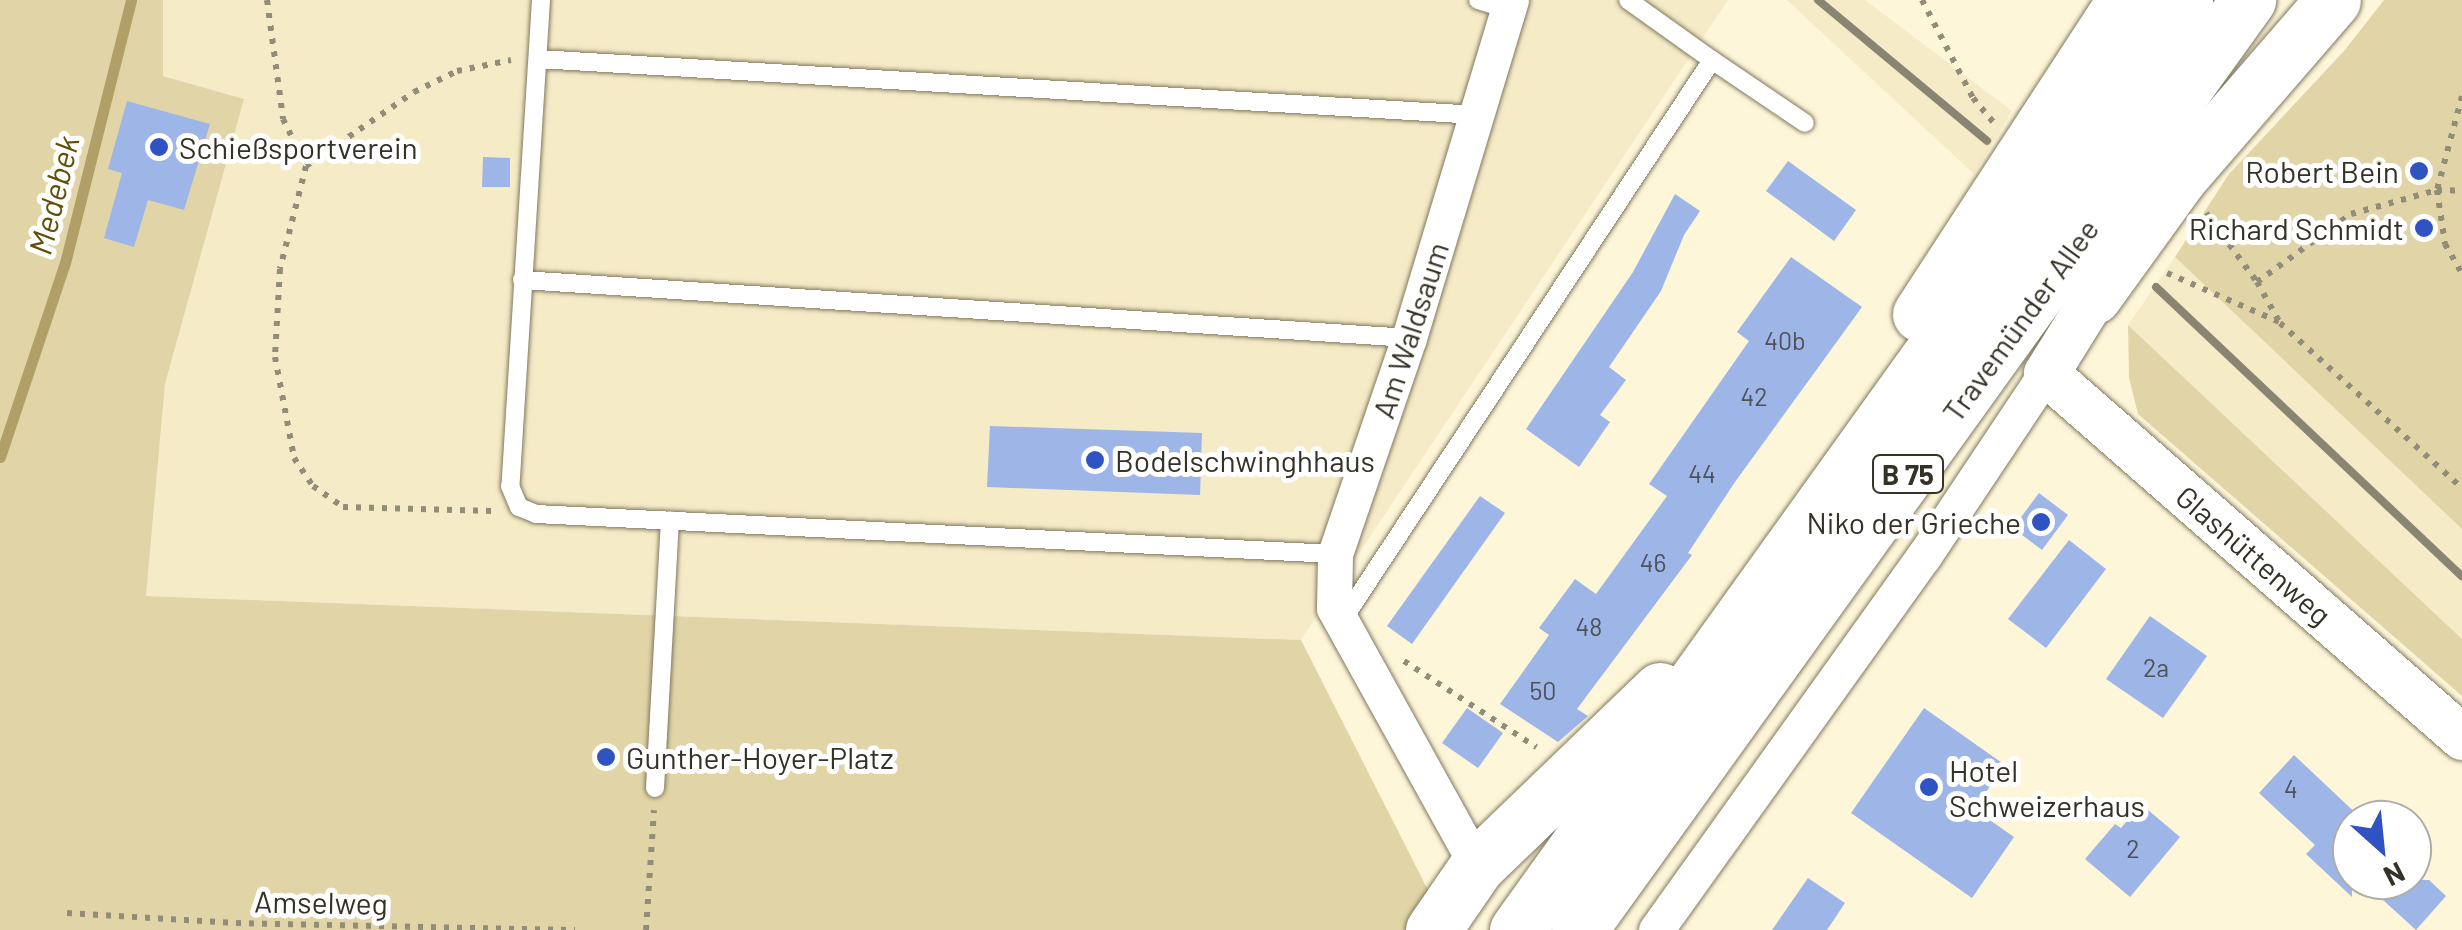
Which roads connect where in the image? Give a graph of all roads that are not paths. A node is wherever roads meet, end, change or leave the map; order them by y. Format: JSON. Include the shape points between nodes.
{"nodes":[{"id":1,"x":542,"y":0,"type":"edge"},
{"id":2,"x":1628,"y":0,"type":"edge"},
{"id":3,"x":2125,"y":0,"type":"edge"},
{"id":4,"x":2185,"y":0,"type":"edge"},
{"id":5,"x":2248,"y":0,"type":"edge"},
{"id":6,"x":2286,"y":0,"type":"edge"},
{"id":7,"x":2333,"y":0,"type":"edge"},
{"id":8,"x":1499,"y":3,"type":"edge"},
{"id":9,"x":538,"y":59,"type":"junction"},
{"id":10,"x":1712,"y":60,"type":"junction"},
{"id":11,"x":1478,"y":115,"type":"junction"},
{"id":12,"x":2166,"y":118,"type":"junction"},
{"id":13,"x":1804,"y":123,"type":"dead end"},
{"id":14,"x":522,"y":280,"type":"junction"},
{"id":15,"x":2094,"y":296,"type":"joint"},
{"id":16,"x":1409,"y":338,"type":"junction"},
{"id":17,"x":2046,"y":373,"type":"junction"},
{"id":18,"x":670,"y":520,"type":"junction"},
{"id":19,"x":1336,"y":554,"type":"junction"},
{"id":20,"x":1771,"y":581,"type":"junction"},
{"id":21,"x":1342,"y":622,"type":"junction"},
{"id":22,"x":2462,"y":737,"type":"edge"},
{"id":23,"x":655,"y":788,"type":"road end"},
{"id":24,"x":1478,"y":866,"type":"junction"},
{"id":25,"x":1433,"y":930,"type":"edge"},
{"id":26,"x":1517,"y":930,"type":"edge"},
{"id":27,"x":1580,"y":930,"type":"edge"},
{"id":28,"x":1656,"y":930,"type":"edge"}],
"edges":[{"from":1,"to":9,"type":"lane"},
{"from":2,"to":10,"type":"lane"},
{"from":3,"to":20,"type":"highway","number":"B 75","via":[[1904,337]]},
{"from":4,"to":20,"type":"highway","name":"Travemünder Allee"},
{"from":5,"to":12,"type":"highway","name":"Travemünder Allee"},
{"from":6,"to":12,"type":"highway","number":"B 75"},
{"from":7,"to":15,"type":"highway","via":[[2179,178]]},
{"from":8,"to":11,"type":"street","name":"Am Waldsaum"},
{"from":9,"to":11,"type":"lane"},
{"from":9,"to":14,"type":"lane"},
{"from":10,"to":13,"type":"lane"},
{"from":10,"to":21,"type":"lane"},
{"from":11,"to":16,"type":"street","name":"Am Waldsaum"},
{"from":12,"to":27,"type":"highway","name":"Travemünder Allee","number":"B 75"},
{"from":14,"to":16,"type":"lane"},
{"from":14,"to":18,"type":"lane","via":[[510,486],[519,506],[536,514]]},
{"from":15,"to":17,"type":"street","name":"Travemünder Allee"},
{"from":16,"to":19,"type":"street","name":"Am Waldsaum"},
{"from":17,"to":22,"type":"street","name":"Glashüttenweg"},
{"from":17,"to":28,"type":"street","name":"Travemünder Allee","via":[[1924,556]]},
{"from":18,"to":19,"type":"lane"},
{"from":18,"to":23,"type":"lane"},
{"from":19,"to":21,"type":"street","name":"Am Waldsaum","via":[[1334,608]]},
{"from":20,"to":24,"type":"highway"},
{"from":20,"to":26,"type":"highway","name":"Travemünder Allee","number":"B 75"},
{"from":21,"to":24,"type":"street","name":"Am Waldsaum"},
{"from":24,"to":25,"type":"highway"}]}
